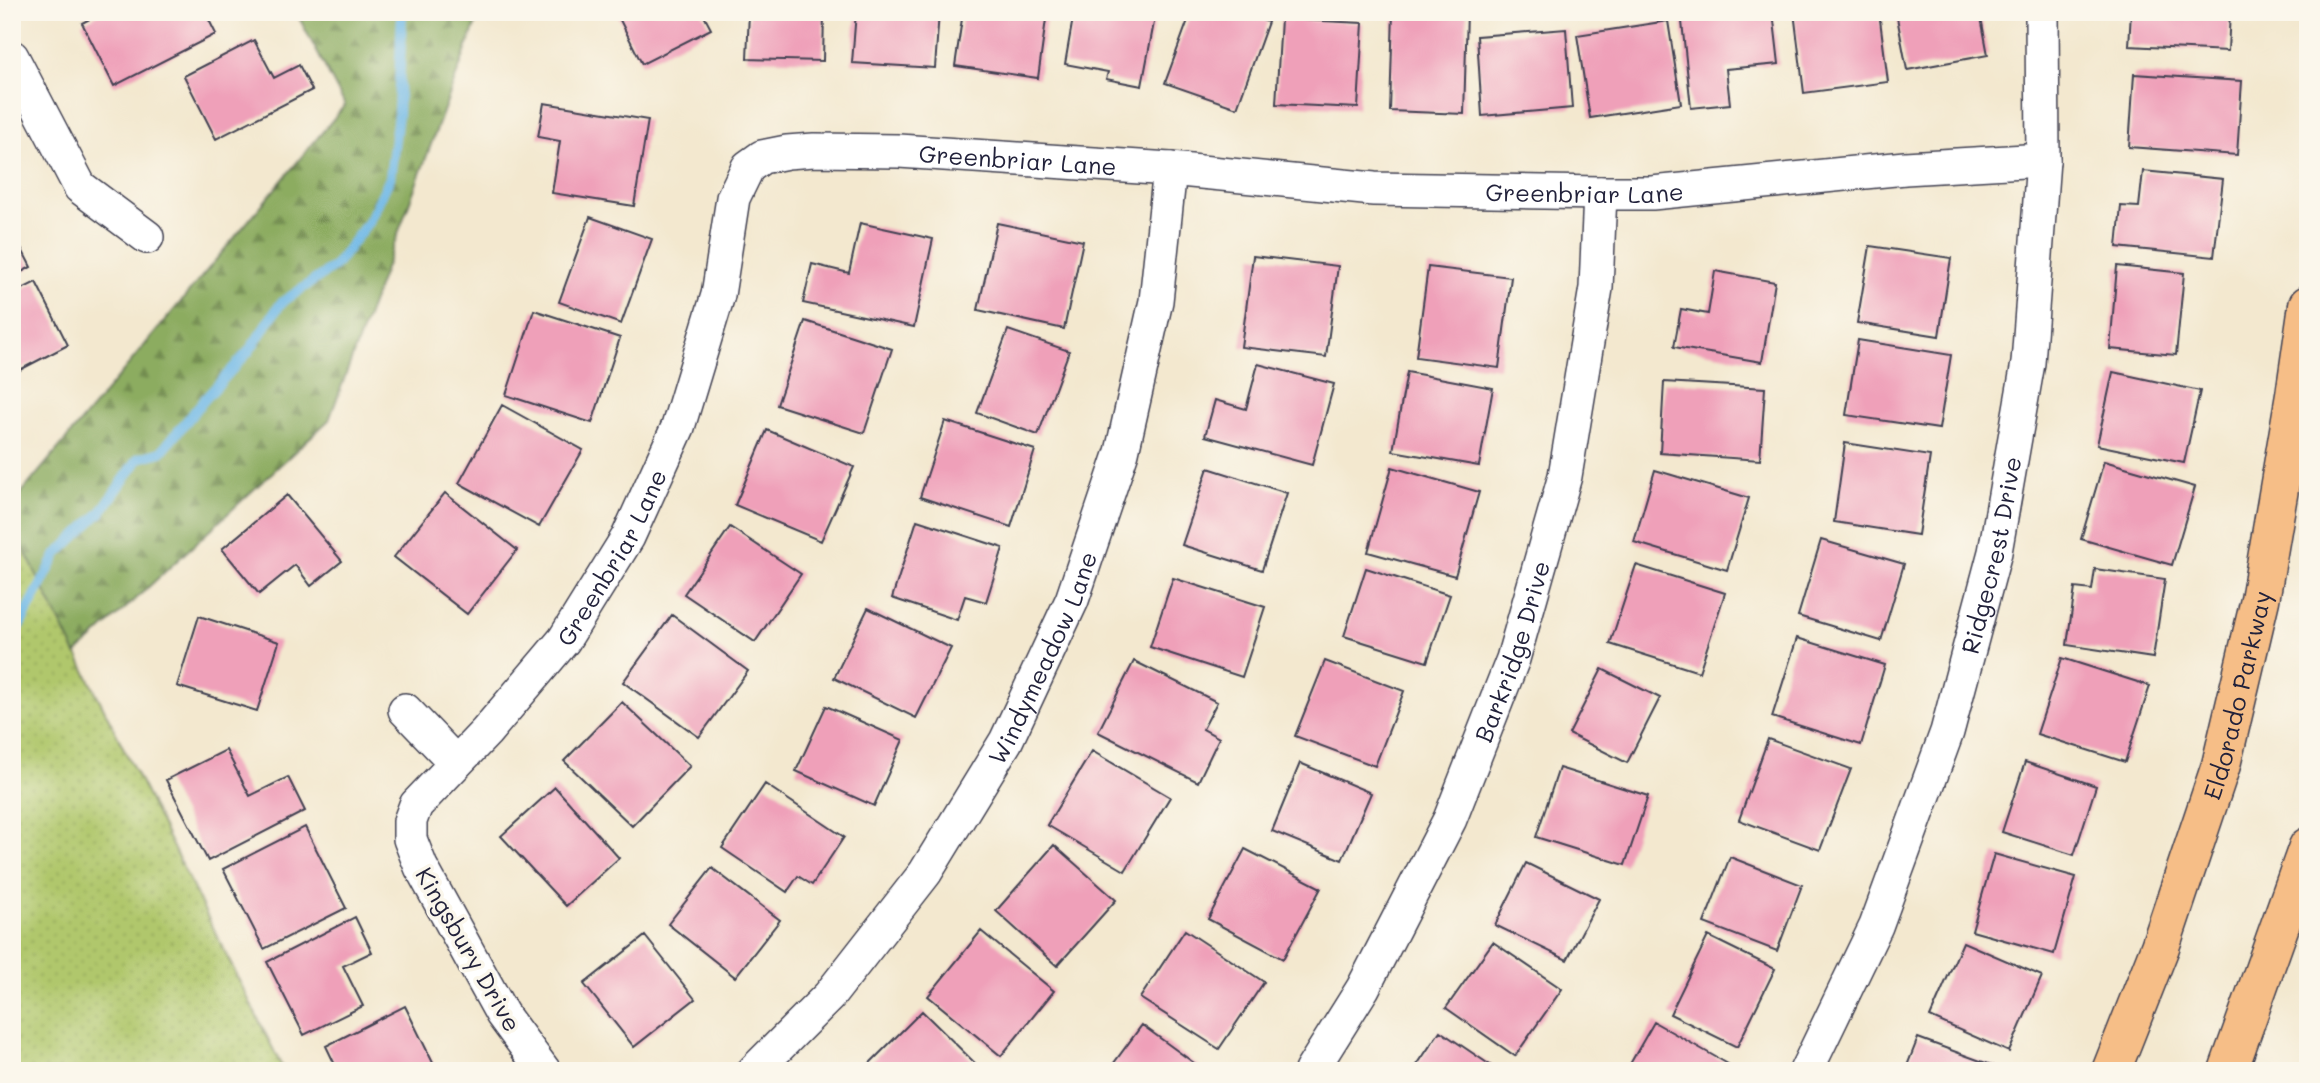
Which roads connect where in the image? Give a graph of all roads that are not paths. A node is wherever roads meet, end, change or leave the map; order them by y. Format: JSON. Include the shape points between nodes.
{"nodes":[{"id":1,"x":2042,"y":12,"type":"edge"},
{"id":2,"x":12,"y":57,"type":"edge"},
{"id":3,"x":2043,"y":160,"type":"junction"},
{"id":4,"x":1170,"y":169,"type":"junction"},
{"id":5,"x":1600,"y":193,"type":"junction"},
{"id":6,"x":147,"y":237,"type":"dead end"},
{"id":7,"x":2308,"y":305,"type":"edge"},
{"id":8,"x":405,"y":709,"type":"dead end"},
{"id":9,"x":456,"y":764,"type":"junction"},
{"id":10,"x":410,"y":821,"type":"joint"},
{"id":11,"x":2308,"y":847,"type":"edge"},
{"id":12,"x":544,"y":1071,"type":"edge"},
{"id":13,"x":754,"y":1071,"type":"edge"},
{"id":14,"x":1311,"y":1071,"type":"edge"},
{"id":15,"x":1806,"y":1071,"type":"edge"},
{"id":16,"x":2111,"y":1071,"type":"edge"},
{"id":17,"x":2228,"y":1071,"type":"edge"}],
"edges":[{"from":1,"to":3,"type":"street","name":"Ridgecrest Drive"},
{"from":2,"to":6,"type":"street","via":[[80,187]]},
{"from":3,"to":5,"type":"street","name":"Greenbriar Lane","via":[[1905,168],[1652,193]]},
{"from":3,"to":15,"type":"street","name":"Ridgecrest Drive","via":[[2028,363],[1995,552],[1947,732],[1875,926]]},
{"from":4,"to":5,"type":"street","name":"Greenbriar Lane","via":[[1374,189]]},
{"from":4,"to":9,"type":"street","name":"Greenbriar Lane","via":[[874,150],[787,152],[762,157],[748,167],[733,198],[718,295],[678,427],[628,537],[564,640]]},
{"from":4,"to":13,"type":"street","name":"Windymeadow Lane","via":[[1156,300],[1122,452],[1072,600],[1006,741],[925,873],[829,996]]},
{"from":5,"to":14,"type":"street","name":"Barkridge Drive","via":[[1597,288],[1565,476],[1513,659],[1450,819],[1363,988]]},
{"from":7,"to":16,"type":"main road","name":"Eldorado Parkway","via":[[2260,600],[2221,765],[2160,947]]},
{"from":8,"to":9,"type":"street"},
{"from":9,"to":10,"type":"street","name":"Greenbriar Lane","via":[[416,805]]},
{"from":10,"to":12,"type":"street","name":"Kingsbury Drive","via":[[410,839],[421,867],[502,1014]]},
{"from":11,"to":17,"type":"main road"}]}
